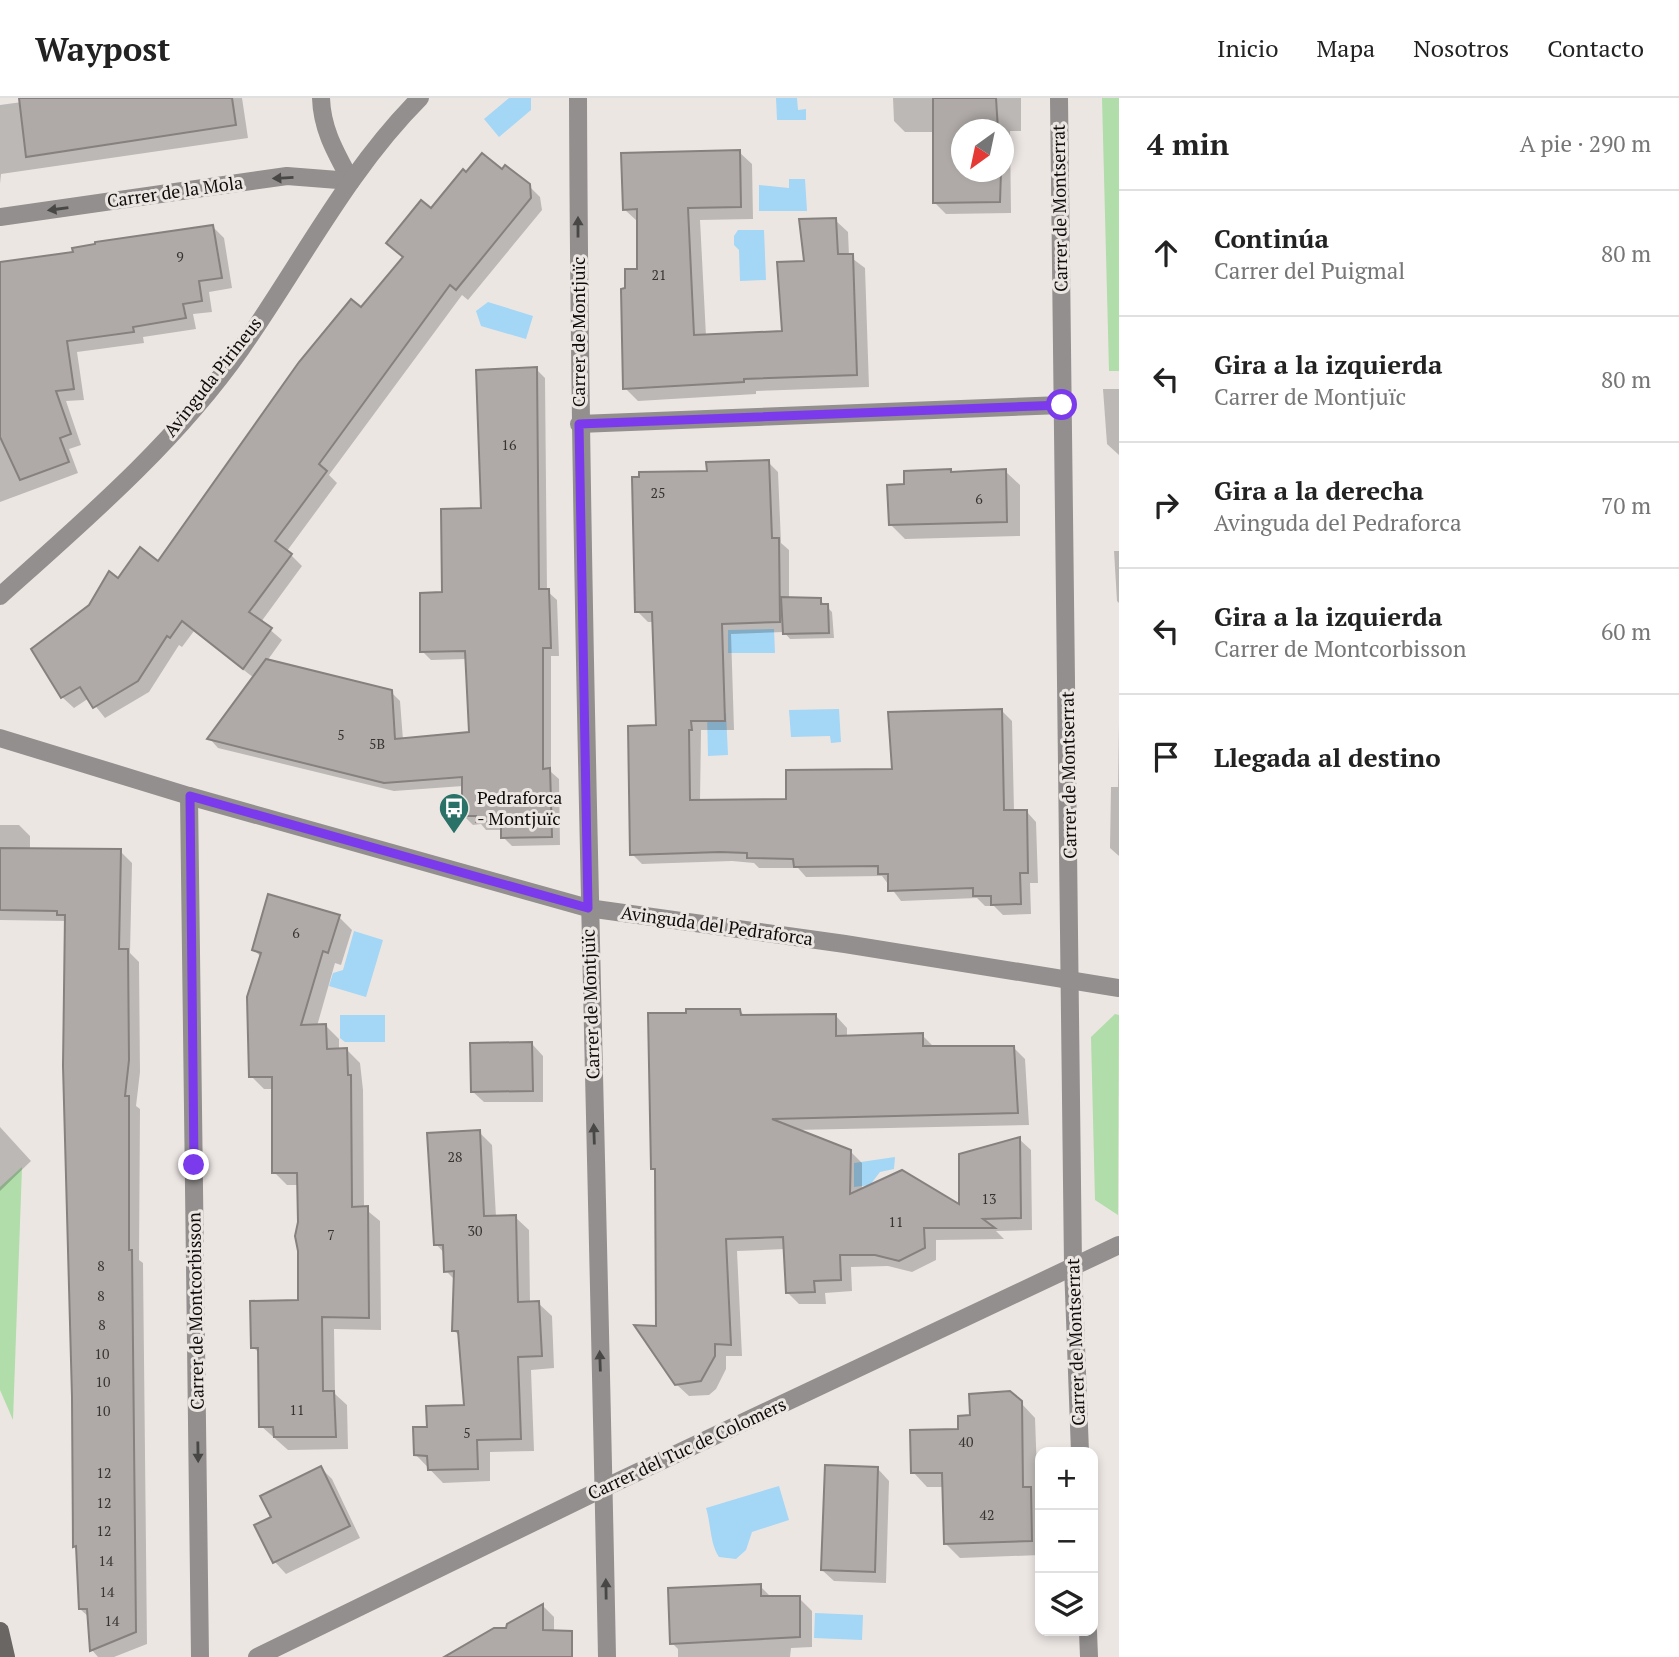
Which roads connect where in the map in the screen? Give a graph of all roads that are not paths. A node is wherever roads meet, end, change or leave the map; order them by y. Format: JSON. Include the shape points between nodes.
{"nodes":[{"id":1,"x":321,"y":98,"type":"edge"},
{"id":2,"x":420,"y":98,"type":"edge"},
{"id":3,"x":578,"y":98,"type":"edge"},
{"id":4,"x":1059,"y":98,"type":"edge"},
{"id":5,"x":351,"y":181,"type":"junction"},
{"id":6,"x":0,"y":217,"type":"edge"},
{"id":7,"x":1062,"y":405,"type":"junction"},
{"id":8,"x":579,"y":424,"type":"junction"},
{"id":9,"x":0,"y":596,"type":"edge"},
{"id":10,"x":0,"y":738,"type":"edge"},
{"id":11,"x":190,"y":796,"type":"junction"},
{"id":12,"x":588,"y":908,"type":"junction"},
{"id":13,"x":1072,"y":980,"type":"junction"},
{"id":14,"x":1119,"y":988,"type":"edge"},
{"id":15,"x":1119,"y":1245,"type":"edge"},
{"id":16,"x":1073,"y":1266,"type":"junction"},
{"id":17,"x":1080,"y":1447,"type":"edge"},
{"id":18,"x":604,"y":1488,"type":"junction"},
{"id":19,"x":0,"y":1631,"type":"edge"},
{"id":20,"x":1088,"y":1636,"type":"edge"},
{"id":21,"x":6,"y":1657,"type":"edge"},
{"id":22,"x":200,"y":1657,"type":"edge"},
{"id":23,"x":257,"y":1657,"type":"edge"},
{"id":24,"x":607,"y":1657,"type":"edge"},
{"id":25,"x":1089,"y":1657,"type":"edge"}],
"edges":[{"from":1,"to":5,"type":"street","via":[[329,143]]},
{"from":2,"to":5,"type":"street","name":"Avinguda Pirineus"},
{"from":8,"to":3,"type":"street","name":"Carrer de Montjuïc","one_way":true},
{"from":4,"to":7,"type":"street","name":"Carrer de Montserrat"},
{"from":5,"to":6,"type":"street","name":"Carrer de la Mola","one_way":true,"via":[[287,176]]},
{"from":5,"to":9,"type":"street","name":"Avinguda Pirineus","via":[[240,350],[190,413],[133,473]]},
{"from":7,"to":8,"type":"street"},
{"from":7,"to":13,"type":"street","name":"Carrer de Montserrat"},
{"from":8,"to":12,"type":"street","name":"Carrer de Montjuïc"},
{"from":10,"to":11,"type":"street","name":"Avinguda del Pedraforca"},
{"from":11,"to":12,"type":"street","name":"Avinguda del Pedraforca"},
{"from":11,"to":22,"type":"street","name":"Carrer de Montcorbisson","one_way":true},
{"from":12,"to":13,"type":"street","name":"Avinguda del Pedraforca"},
{"from":18,"to":12,"type":"street","name":"Carrer de Montjuïc","one_way":true},
{"from":13,"to":14,"type":"street","name":"Avinguda del Pedraforca"},
{"from":13,"to":16,"type":"street","name":"Carrer de Montserrat"},
{"from":15,"to":16,"type":"street","name":"Carrer del Tuc de Colomers"},
{"from":16,"to":17,"type":"street","name":"Carrer de Montserrat"},
{"from":16,"to":18,"type":"street","name":"Carrer del Tuc de Colomers"},
{"from":18,"to":23,"type":"street","name":"Carrer del Tuc de Colomers"},
{"from":24,"to":18,"type":"street","name":"Carrer de Montjuïc","one_way":true},
{"from":19,"to":21,"type":"street"},
{"from":20,"to":25,"type":"street"}]}
